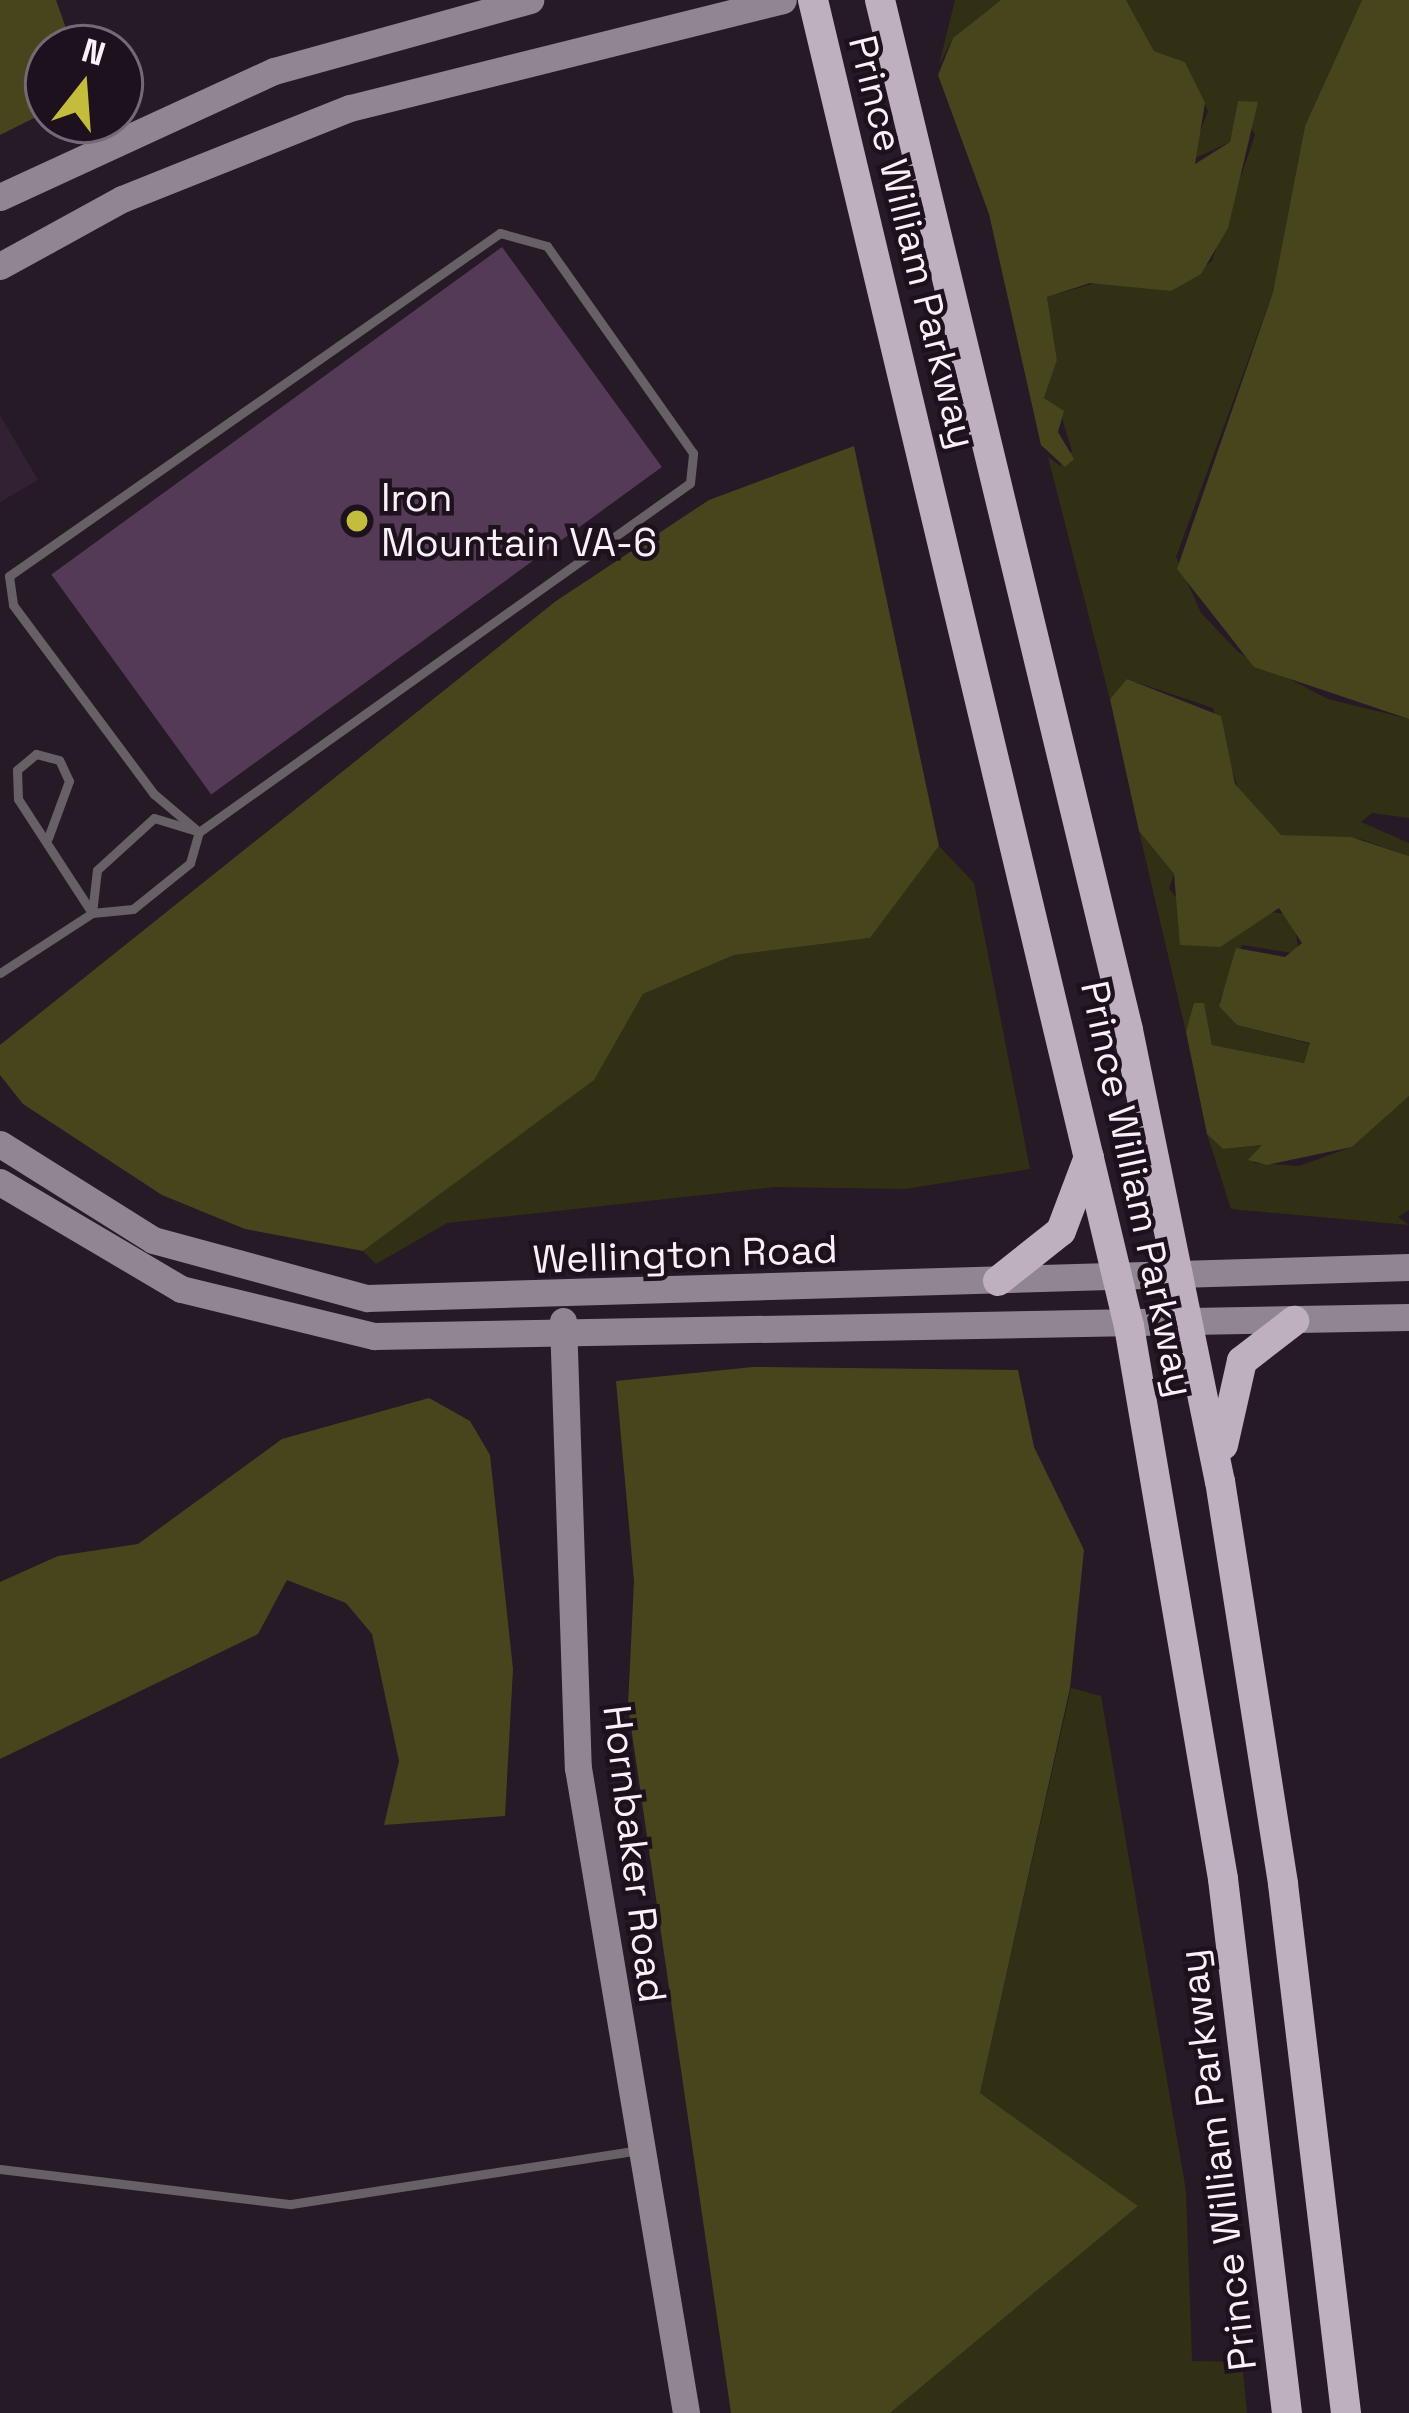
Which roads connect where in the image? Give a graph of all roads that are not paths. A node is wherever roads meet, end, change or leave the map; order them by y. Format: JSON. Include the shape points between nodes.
{"nodes":[{"id":1,"x":530,"y":0,"type":"edge"},
{"id":2,"x":783,"y":0,"type":"edge"},
{"id":3,"x":813,"y":0,"type":"edge"},
{"id":4,"x":880,"y":0,"type":"edge"},
{"id":5,"x":0,"y":197,"type":"edge"},
{"id":6,"x":0,"y":266,"type":"edge"},
{"id":7,"x":5,"y":590,"type":"edge"},
{"id":8,"x":200,"y":832,"type":"junction"},
{"id":9,"x":48,"y":838,"type":"junction"},
{"id":10,"x":92,"y":914,"type":"junction"},
{"id":11,"x":0,"y":973,"type":"edge"},
{"id":12,"x":0,"y":1144,"type":"edge"},
{"id":13,"x":1090,"y":1145,"type":"junction"},
{"id":14,"x":0,"y":1182,"type":"edge"},
{"id":15,"x":1409,"y":1267,"type":"edge"},
{"id":16,"x":1178,"y":1273,"type":"junction"},
{"id":17,"x":1119,"y":1275,"type":"junction"},
{"id":18,"x":998,"y":1281,"type":"junction"},
{"id":19,"x":560,"y":1299,"type":"junction"},
{"id":20,"x":1409,"y":1317,"type":"edge"},
{"id":21,"x":1294,"y":1321,"type":"junction"},
{"id":22,"x":1188,"y":1324,"type":"junction"},
{"id":23,"x":1129,"y":1326,"type":"junction"},
{"id":24,"x":565,"y":1338,"type":"junction"},
{"id":25,"x":1220,"y":1481,"type":"junction"},
{"id":26,"x":635,"y":2151,"type":"junction"},
{"id":27,"x":0,"y":2169,"type":"edge"},
{"id":28,"x":686,"y":2413,"type":"edge"},
{"id":29,"x":1287,"y":2413,"type":"edge"},
{"id":30,"x":1346,"y":2413,"type":"edge"}],
"edges":[{"from":1,"to":5,"type":"main road","via":[[274,71]]},
{"from":2,"to":6,"type":"main road","via":[[350,108],[161,182]]},
{"from":3,"to":13,"type":"highway","name":"Prince William Parkway"},
{"from":4,"to":16,"type":"highway","name":"Prince William Parkway"},
{"from":7,"to":8,"type":"lane","via":[[154,794]]},
{"from":7,"to":8,"type":"lane","via":[[21,557],[500,233],[548,246],[692,453],[690,483]]},
{"from":8,"to":10,"type":"lane","via":[[190,863],[133,909]]},
{"from":8,"to":10,"type":"lane","via":[[154,818],[97,870]]},
{"from":9,"to":9,"type":"lane","via":[[18,799],[17,770],[36,754],[59,760],[69,781]]},
{"from":9,"to":10,"type":"lane"},
{"from":10,"to":11,"type":"lane"},
{"from":12,"to":19,"type":"main road","name":"Wellington Road","via":[[118,1223],[257,1277],[367,1298]]},
{"from":13,"to":17,"type":"highway","name":"Prince William Parkway"},
{"from":13,"to":18,"type":"highway","via":[[1061,1231]]},
{"from":14,"to":24,"type":"main road","name":"Wellington Road","via":[[112,1256],[273,1318],[397,1338]]},
{"from":15,"to":16,"type":"main road","name":"Wellington Road"},
{"from":16,"to":17,"type":"main road","name":"Wellington Road"},
{"from":16,"to":22,"type":"highway","name":"Prince William Parkway"},
{"from":17,"to":18,"type":"main road","name":"Wellington Road"},
{"from":17,"to":23,"type":"highway","name":"Prince William Parkway"},
{"from":18,"to":19,"type":"main road","name":"Wellington Road"},
{"from":19,"to":24,"type":"main road","name":"Hornbaker Road"},
{"from":20,"to":21,"type":"main road","name":"Wellington Road"},
{"from":21,"to":22,"type":"main road","name":"Wellington Road"},
{"from":21,"to":25,"type":"highway","via":[[1255,1346],[1231,1382]]},
{"from":22,"to":23,"type":"main road","name":"Wellington Road"},
{"from":22,"to":25,"type":"highway","name":"Prince William Parkway"},
{"from":23,"to":24,"type":"main road","name":"Wellington Road"},
{"from":23,"to":29,"type":"highway","name":"Prince William Parkway","via":[[1223,1879]]},
{"from":24,"to":26,"type":"main road","name":"Hornbaker Road","via":[[578,1768]]},
{"from":25,"to":30,"type":"highway","name":"Prince William Parkway","via":[[1283,1884]]},
{"from":26,"to":27,"type":"lane","via":[[291,2204]]},
{"from":26,"to":28,"type":"main road","name":"Hornbaker Road"}]}
